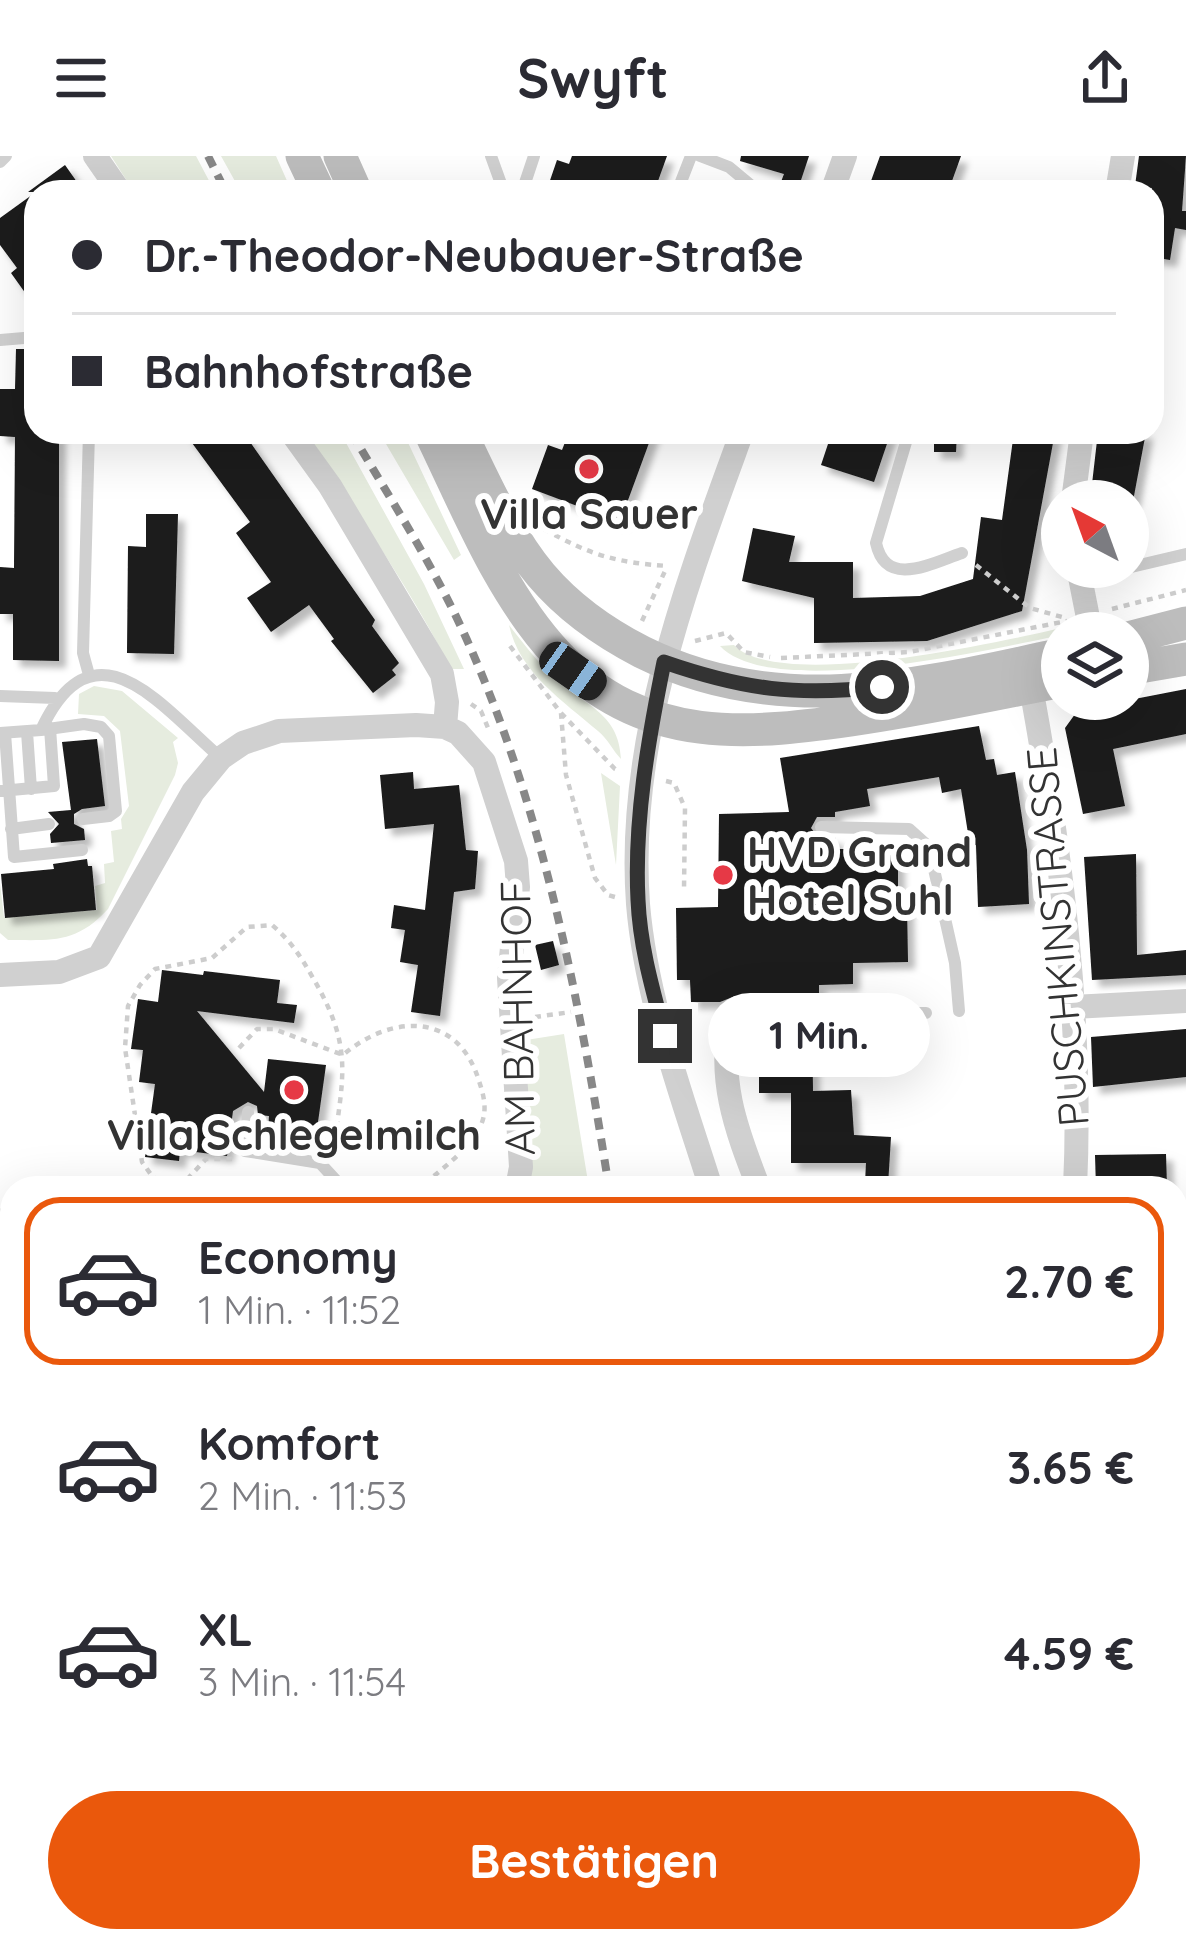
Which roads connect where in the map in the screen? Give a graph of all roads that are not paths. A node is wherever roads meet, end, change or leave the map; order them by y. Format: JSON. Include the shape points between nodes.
{"nodes":[{"id":1,"x":695,"y":156,"type":"edge"},
{"id":2,"x":745,"y":180,"type":"edge"},
{"id":3,"x":88,"y":444,"type":"edge"},
{"id":4,"x":300,"y":444,"type":"edge"},
{"id":5,"x":436,"y":444,"type":"edge"},
{"id":6,"x":466,"y":444,"type":"edge"},
{"id":7,"x":736,"y":444,"type":"edge"},
{"id":8,"x":904,"y":444,"type":"edge"},
{"id":9,"x":1080,"y":444,"type":"edge"},
{"id":10,"x":1076,"y":480,"type":"edge"},
{"id":11,"x":962,"y":554,"type":"road end"},
{"id":12,"x":1186,"y":554,"type":"edge"},
{"id":13,"x":1149,"y":561,"type":"edge"},
{"id":14,"x":1186,"y":623,"type":"edge"},
{"id":15,"x":1149,"y":633,"type":"edge"},
{"id":16,"x":1041,"y":658,"type":"edge"},
{"id":17,"x":1186,"y":658,"type":"edge"},
{"id":18,"x":664,"y":662,"type":"junction"},
{"id":19,"x":1149,"y":665,"type":"edge"},
{"id":20,"x":89,"y":675,"type":"junction"},
{"id":21,"x":1041,"y":685,"type":"edge"},
{"id":22,"x":0,"y":696,"type":"edge"},
{"id":23,"x":56,"y":698,"type":"junction"},
{"id":24,"x":653,"y":716,"type":"junction"},
{"id":25,"x":1048,"y":720,"type":"edge"},
{"id":26,"x":445,"y":727,"type":"junction"},
{"id":27,"x":39,"y":730,"type":"junction"},
{"id":28,"x":2,"y":733,"type":"edge"},
{"id":29,"x":221,"y":758,"type":"junction"},
{"id":30,"x":31,"y":789,"type":"junction"},
{"id":31,"x":4,"y":791,"type":"edge"},
{"id":32,"x":83,"y":820,"type":"dead end"},
{"id":33,"x":49,"y":824,"type":"dead end"},
{"id":34,"x":821,"y":827,"type":"dead end"},
{"id":35,"x":11,"y":830,"type":"junction"},
{"id":36,"x":82,"y":850,"type":"dead end"},
{"id":37,"x":0,"y":974,"type":"edge"},
{"id":38,"x":1186,"y":1000,"type":"edge"},
{"id":39,"x":1073,"y":1006,"type":"junction"},
{"id":40,"x":959,"y":1011,"type":"dead end"},
{"id":41,"x":733,"y":1012,"type":"joint"},
{"id":42,"x":926,"y":1013,"type":"dead end"},
{"id":43,"x":248,"y":1112,"type":"dead end"},
{"id":44,"x":332,"y":1176,"type":"edge"},
{"id":45,"x":519,"y":1176,"type":"edge"},
{"id":46,"x":707,"y":1176,"type":"edge"},
{"id":47,"x":754,"y":1176,"type":"edge"},
{"id":48,"x":1075,"y":1176,"type":"edge"}],
"edges":[{"from":1,"to":2,"type":"lane"},
{"from":3,"to":20,"type":"lane"},
{"from":4,"to":26,"type":"street","via":[[442,674]]},
{"from":5,"to":24,"type":"main road","via":[[505,578],[553,650],[604,692]]},
{"from":6,"to":18,"type":"main road","via":[[539,572],[591,623]]},
{"from":7,"to":18,"type":"street","via":[[679,569]]},
{"from":8,"to":11,"type":"lane","via":[[877,536],[879,556],[903,572]]},
{"from":9,"to":10,"type":"street"},
{"from":12,"to":13,"type":"lane"},
{"from":14,"to":15,"type":"main road"},
{"from":16,"to":18,"type":"main road","via":[[832,693],[762,690]]},
{"from":17,"to":19,"type":"main road"},
{"from":18,"to":24,"type":"street"},
{"from":20,"to":23,"type":"lane"},
{"from":20,"to":29,"type":"lane","via":[[130,680]]},
{"from":21,"to":24,"type":"main road","via":[[771,733],[704,730]]},
{"from":22,"to":23,"type":"lane"},
{"from":23,"to":27,"type":"lane"},
{"from":24,"to":46,"type":"street","via":[[638,902],[647,971]]},
{"from":25,"to":39,"type":"street","name":"PUSCHKINSTRASSE"},
{"from":26,"to":29,"type":"street","via":[[279,731]]},
{"from":26,"to":45,"type":"street","name":"AM BAHNHOF","via":[[484,762],[516,861],[509,978]]},
{"from":27,"to":28,"type":"lane"},
{"from":27,"to":30,"type":"lane"},
{"from":27,"to":30,"type":"lane","via":[[54,786]]},
{"from":27,"to":32,"type":"lane","via":[[84,724],[109,736],[116,811]]},
{"from":28,"to":31,"type":"lane"},
{"from":29,"to":37,"type":"street","via":[[193,792],[99,958],[59,972]]},
{"from":30,"to":31,"type":"lane"},
{"from":31,"to":35,"type":"lane"},
{"from":33,"to":35,"type":"lane"},
{"from":34,"to":40,"type":"lane","via":[[909,830],[929,847]]},
{"from":35,"to":36,"type":"lane","via":[[14,857]]},
{"from":38,"to":39,"type":"street"},
{"from":39,"to":48,"type":"street","name":"PUSCHKINSTRASSE"},
{"from":41,"to":42,"type":"lane"},
{"from":41,"to":47,"type":"street","via":[[725,1083]]},
{"from":43,"to":44,"type":"lane","via":[[245,1151],[320,1162]]}]}
